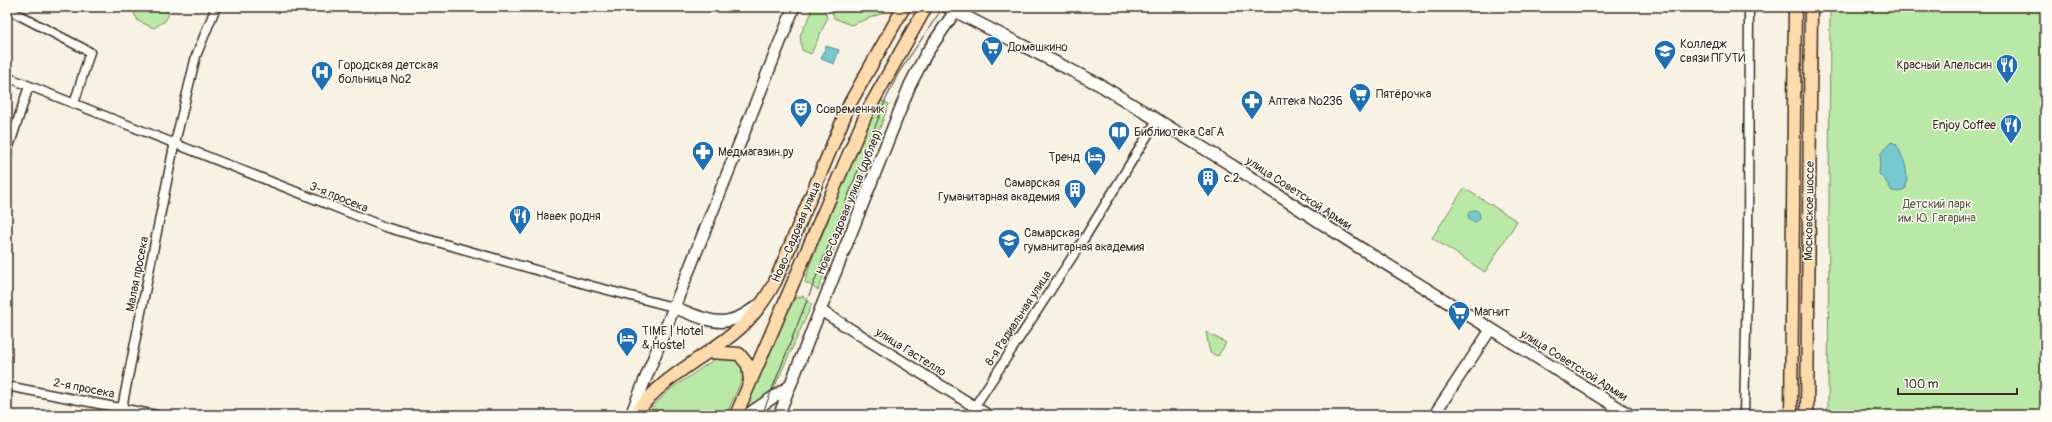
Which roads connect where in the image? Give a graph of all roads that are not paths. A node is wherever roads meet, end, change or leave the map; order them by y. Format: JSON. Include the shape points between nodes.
{"nodes":[{"id":1,"x":216,"y":7,"type":"edge"},
{"id":2,"x":904,"y":7,"type":"edge"},
{"id":3,"x":926,"y":7,"type":"edge"},
{"id":4,"x":1749,"y":7,"type":"edge"},
{"id":5,"x":1795,"y":7,"type":"edge"},
{"id":6,"x":1803,"y":7,"type":"edge"},
{"id":7,"x":1811,"y":7,"type":"edge"},
{"id":8,"x":793,"y":8,"type":"edge"},
{"id":9,"x":954,"y":8,"type":"edge"},
{"id":10,"x":7,"y":9,"type":"edge"},
{"id":11,"x":7,"y":77,"type":"edge"},
{"id":12,"x":29,"y":86,"type":"junction"},
{"id":13,"x":74,"y":104,"type":"junction"},
{"id":14,"x":1156,"y":120,"type":"junction"},
{"id":15,"x":175,"y":144,"type":"junction"},
{"id":16,"x":7,"y":153,"type":"edge"},
{"id":17,"x":766,"y":300,"type":"junction"},
{"id":18,"x":673,"y":307,"type":"junction"},
{"id":19,"x":820,"y":310,"type":"junction"},
{"id":20,"x":1491,"y":329,"type":"junction"},
{"id":21,"x":709,"y":352,"type":"junction"},
{"id":22,"x":750,"y":380,"type":"junction"},
{"id":23,"x":7,"y":386,"type":"edge"},
{"id":24,"x":790,"y":386,"type":"junction"},
{"id":25,"x":975,"y":406,"type":"junction"},
{"id":26,"x":122,"y":408,"type":"junction"},
{"id":27,"x":156,"y":415,"type":"edge"},
{"id":28,"x":631,"y":415,"type":"edge"},
{"id":29,"x":635,"y":415,"type":"edge"},
{"id":30,"x":736,"y":415,"type":"edge"},
{"id":31,"x":747,"y":415,"type":"edge"},
{"id":32,"x":779,"y":415,"type":"edge"},
{"id":33,"x":988,"y":415,"type":"edge"},
{"id":34,"x":1434,"y":415,"type":"edge"},
{"id":35,"x":1630,"y":415,"type":"edge"},
{"id":36,"x":1744,"y":415,"type":"edge"},
{"id":37,"x":1791,"y":415,"type":"edge"},
{"id":38,"x":1799,"y":415,"type":"edge"},
{"id":39,"x":1807,"y":415,"type":"edge"}],
"edges":[{"from":1,"to":15,"type":"street","name":"Малая просека","via":[[196,56]]},
{"from":2,"to":17,"type":"main road","name":"Ново-Садовая улица","via":[[850,103]]},
{"from":3,"to":22,"type":"main road","name":"Ново-Садовая улица","via":[[867,112]]},
{"from":4,"to":36,"type":"street"},
{"from":5,"to":37,"type":"main road","name":"Московское шоссе"},
{"from":6,"to":38,"type":"main road","name":"Московское шоссе"},
{"from":7,"to":39,"type":"main road","name":"Московское шоссе"},
{"from":8,"to":18,"type":"main road"},
{"from":9,"to":14,"type":"main road","name":"улица Советской Армии","via":[[1100,85]]},
{"from":9,"to":19,"type":"main road","name":"Ново-Садовая улица (дублёр)","via":[[910,85]]},
{"from":10,"to":13,"type":"street","via":[[90,52]]},
{"from":11,"to":12,"type":"street","name":"3-я просека"},
{"from":12,"to":13,"type":"street","name":"3-я просека"},
{"from":12,"to":16,"type":"street"},
{"from":13,"to":15,"type":"street","name":"3-я просека"},
{"from":14,"to":20,"type":"main road","name":"улица Советской Армии"},
{"from":14,"to":25,"type":"street","name":"8-я Радиальная улица","via":[[1082,242]]},
{"from":15,"to":18,"type":"street","name":"3-я просека","via":[[385,228]]},
{"from":15,"to":26,"type":"street","name":"Малая просека"},
{"from":17,"to":18,"type":"main road","via":[[740,318],[721,323]]},
{"from":17,"to":21,"type":"main road","name":"Ново-Садовая улица","via":[[735,333]]},
{"from":18,"to":28,"type":"main road"},
{"from":19,"to":24,"type":"main road","name":"Ново-Садовая улица (дублёр)"},
{"from":19,"to":25,"type":"street","name":"улица Гастелло"},
{"from":20,"to":34,"type":"street"},
{"from":20,"to":35,"type":"main road","name":"улица Советской Армии"},
{"from":21,"to":22,"type":"main road","via":[[739,354],[748,365]]},
{"from":21,"to":29,"type":"main road","name":"Ново-Садовая улица","via":[[678,372],[653,393]]},
{"from":22,"to":30,"type":"main road","name":"Ново-Садовая улица"},
{"from":23,"to":26,"type":"street","name":"2-я просека"},
{"from":24,"to":31,"type":"main road"},
{"from":24,"to":32,"type":"street","name":"Ново-Садовая улица (дублёр)"},
{"from":25,"to":33,"type":"street","name":"улица Гастелло"},
{"from":26,"to":27,"type":"street","name":"2-я просека"}]}
